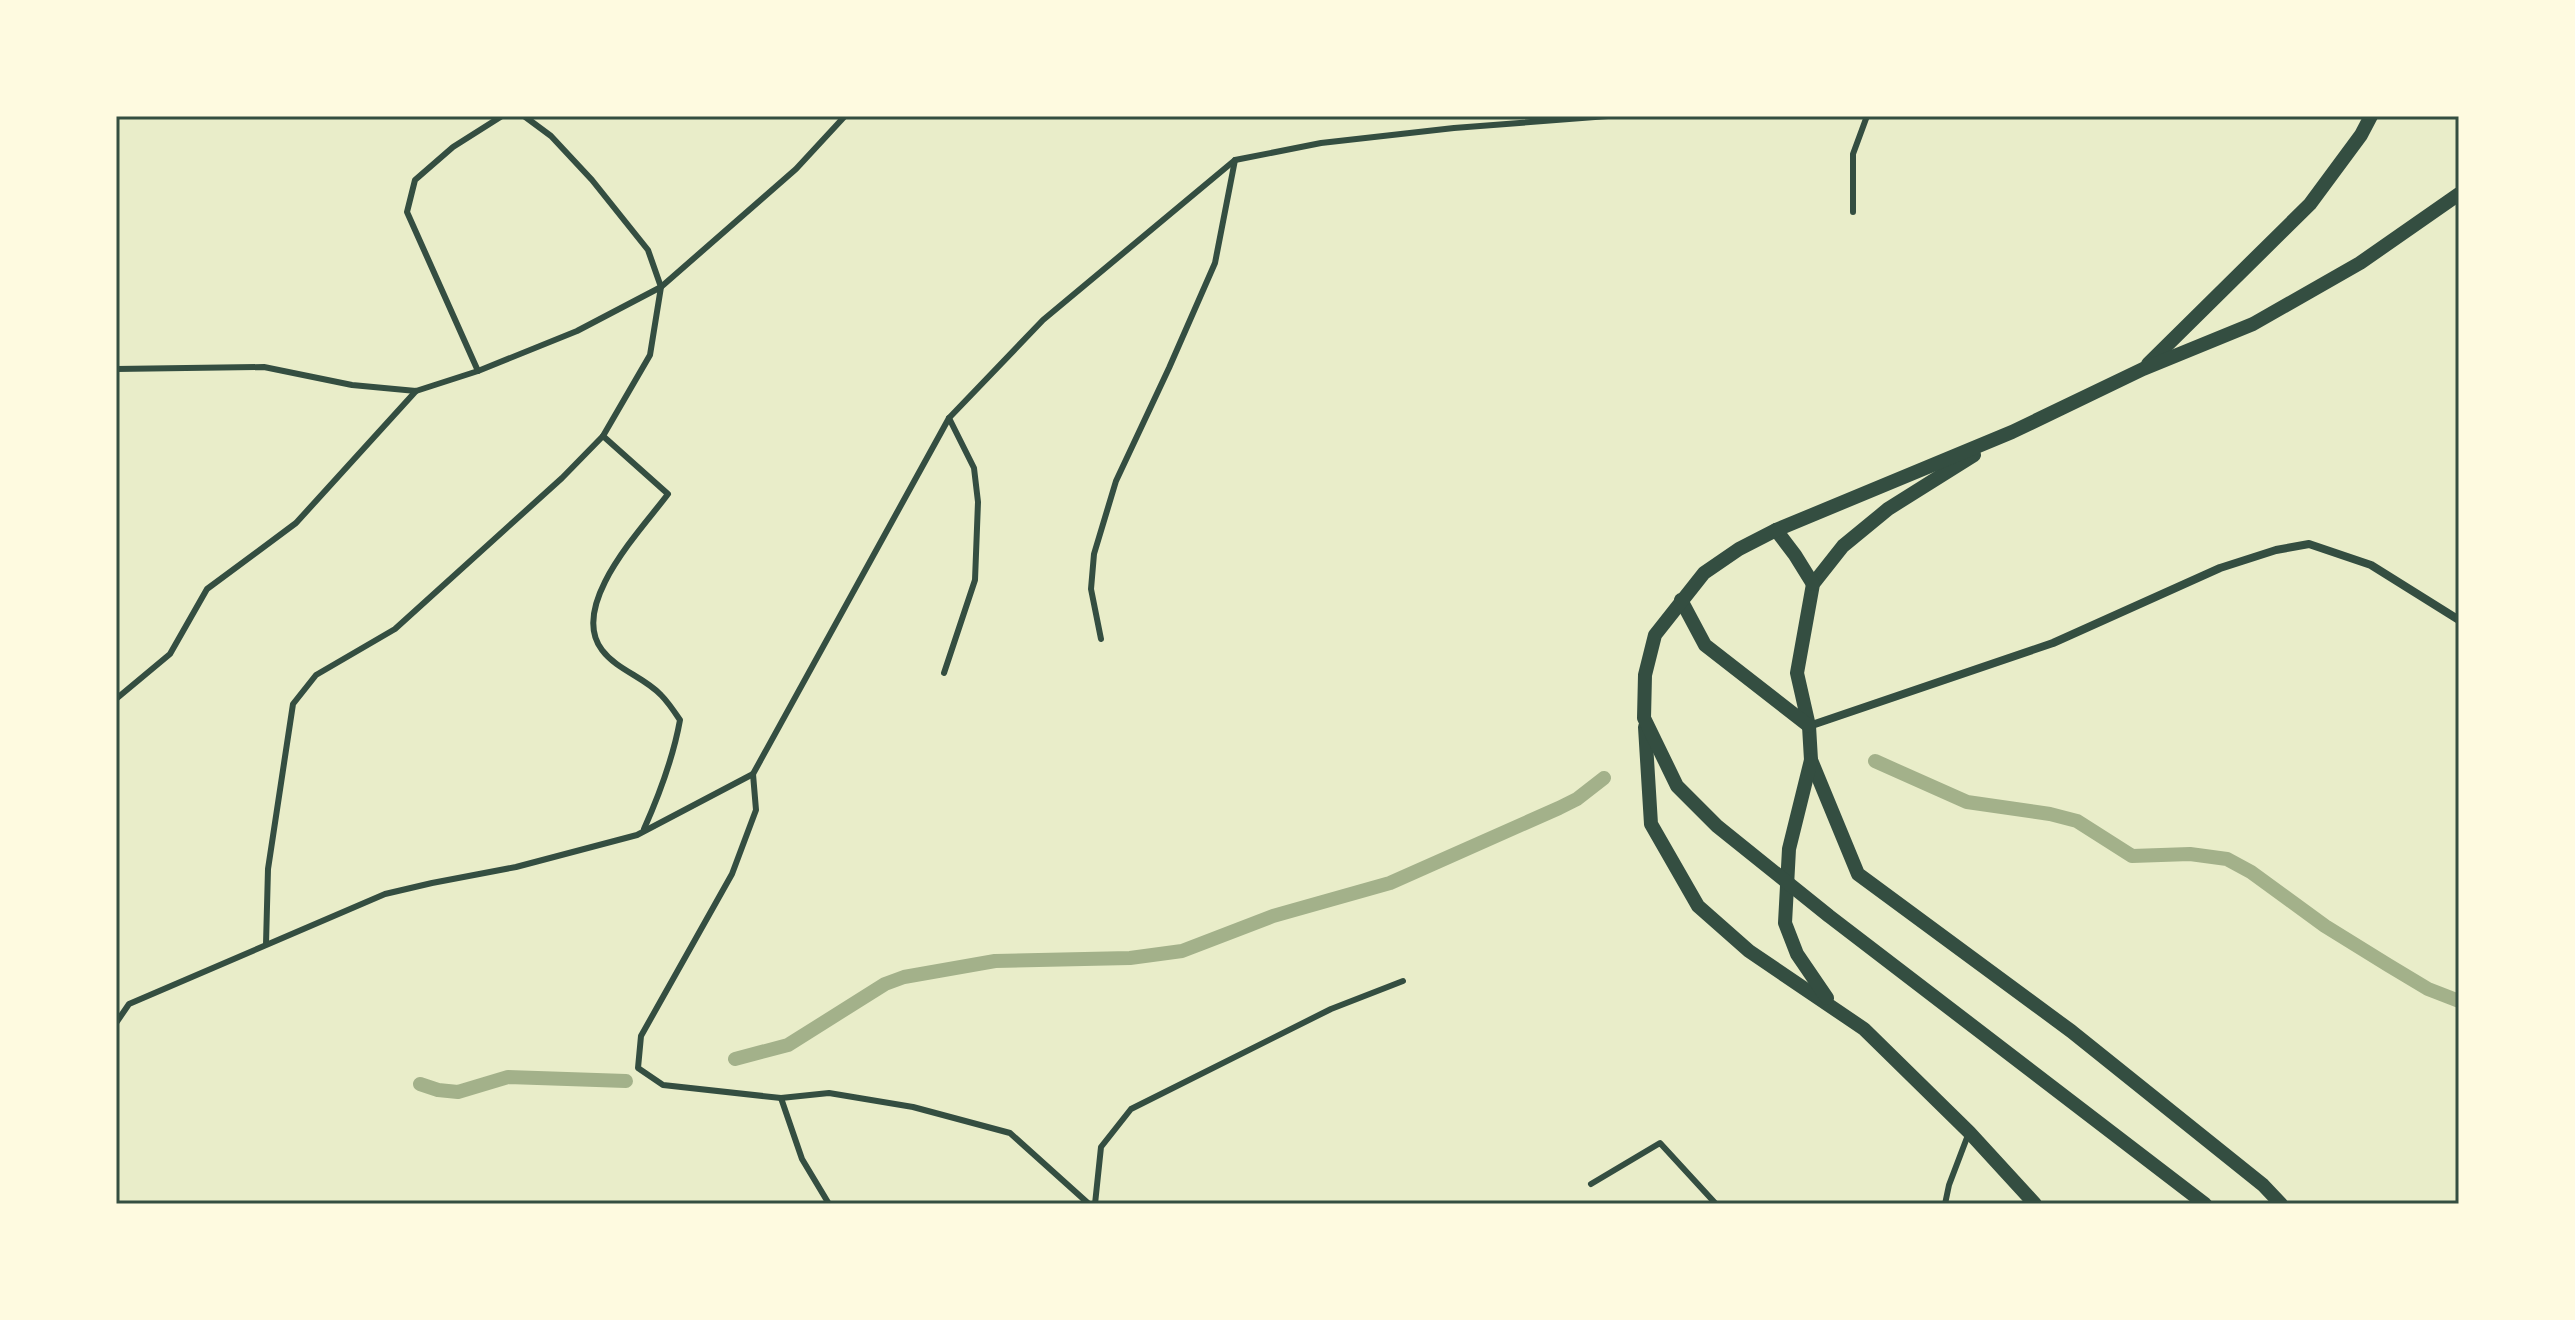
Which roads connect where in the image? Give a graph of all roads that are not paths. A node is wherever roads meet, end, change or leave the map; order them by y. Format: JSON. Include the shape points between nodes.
{"nodes":[{"id":1,"x":502,"y":116,"type":"edge"},
{"id":2,"x":524,"y":116,"type":"edge"},
{"id":3,"x":845,"y":116,"type":"edge"},
{"id":4,"x":1608,"y":116,"type":"edge"},
{"id":5,"x":1867,"y":116,"type":"edge"},
{"id":6,"x":2371,"y":116,"type":"edge"},
{"id":7,"x":1235,"y":160,"type":"junction"},
{"id":8,"x":2459,"y":194,"type":"edge"},
{"id":9,"x":1853,"y":212,"type":"dead end"},
{"id":10,"x":661,"y":287,"type":"junction"},
{"id":11,"x":116,"y":369,"type":"edge"},
{"id":12,"x":2143,"y":369,"type":"junction"},
{"id":13,"x":478,"y":371,"type":"junction"},
{"id":14,"x":416,"y":391,"type":"junction"},
{"id":15,"x":949,"y":418,"type":"junction"},
{"id":16,"x":2012,"y":432,"type":"junction"},
{"id":17,"x":603,"y":436,"type":"junction"},
{"id":18,"x":1776,"y":530,"type":"junction"},
{"id":19,"x":1813,"y":584,"type":"junction"},
{"id":20,"x":1681,"y":600,"type":"junction"},
{"id":21,"x":2459,"y":620,"type":"edge"},
{"id":22,"x":1101,"y":639,"type":"dead end"},
{"id":23,"x":944,"y":673,"type":"dead end"},
{"id":24,"x":116,"y":699,"type":"edge"},
{"id":25,"x":1644,"y":718,"type":"junction"},
{"id":26,"x":1809,"y":726,"type":"junction"},
{"id":27,"x":1811,"y":760,"type":"junction"},
{"id":28,"x":753,"y":774,"type":"junction"},
{"id":29,"x":644,"y":831,"type":"junction"},
{"id":30,"x":1788,"y":882,"type":"junction"},
{"id":31,"x":266,"y":944,"type":"junction"},
{"id":32,"x":1403,"y":981,"type":"dead end"},
{"id":33,"x":1831,"y":1005,"type":"junction"},
{"id":34,"x":116,"y":1023,"type":"edge"},
{"id":35,"x":781,"y":1098,"type":"junction"},
{"id":36,"x":1969,"y":1132,"type":"junction"},
{"id":37,"x":1591,"y":1184,"type":"dead end"},
{"id":38,"x":829,"y":1204,"type":"edge"},
{"id":39,"x":1089,"y":1204,"type":"edge"},
{"id":40,"x":1095,"y":1204,"type":"edge"},
{"id":41,"x":1716,"y":1204,"type":"edge"},
{"id":42,"x":1945,"y":1204,"type":"edge"},
{"id":43,"x":2035,"y":1204,"type":"edge"},
{"id":44,"x":2205,"y":1204,"type":"edge"},
{"id":45,"x":2281,"y":1204,"type":"edge"}],
"edges":[{"from":1,"to":13,"type":"lane","via":[[453,147],[415,180],[407,212]]},
{"from":2,"to":10,"type":"lane","via":[[551,136],[623,218],[648,250]]},
{"from":3,"to":10,"type":"lane","via":[[796,169]]},
{"from":4,"to":7,"type":"lane","via":[[1321,143]]},
{"from":5,"to":9,"type":"lane","via":[[1853,154]]},
{"from":6,"to":12,"type":"street","via":[[2310,204]]},
{"from":7,"to":15,"type":"lane","via":[[1043,320]]},
{"from":7,"to":22,"type":"lane","via":[[1215,263],[1116,481],[1094,554],[1091,589]]},
{"from":8,"to":12,"type":"street","via":[[2360,263],[2253,324]]},
{"from":10,"to":13,"type":"lane","via":[[577,331]]},
{"from":10,"to":17,"type":"lane","via":[[650,355]]},
{"from":11,"to":14,"type":"lane","via":[[264,367],[352,385]]},
{"from":12,"to":16,"type":"street"},
{"from":13,"to":14,"type":"lane"},
{"from":14,"to":24,"type":"lane","via":[[296,523],[207,589],[170,654]]},
{"from":15,"to":23,"type":"lane","via":[[974,468],[978,502],[975,580]]},
{"from":15,"to":28,"type":"lane"},
{"from":16,"to":18,"type":"street"},
{"from":16,"to":19,"type":"street","via":[[1888,509],[1843,546]]},
{"from":17,"to":29,"type":"lane","via":[[668,494],[607,576],[593,611],[601,649],[660,693],[680,720],[666,779]]},
{"from":17,"to":31,"type":"lane","via":[[422,606],[395,629],[316,675],[293,704],[268,869]]},
{"from":18,"to":19,"type":"street"},
{"from":18,"to":20,"type":"street","via":[[1704,573]]},
{"from":19,"to":26,"type":"street","via":[[1797,673]]},
{"from":20,"to":25,"type":"street","via":[[1655,635],[1645,675]]},
{"from":20,"to":26,"type":"street","via":[[1705,645]]},
{"from":21,"to":26,"type":"street","via":[[2371,565],[2309,544],[2220,568],[2053,643]]},
{"from":25,"to":30,"type":"street","via":[[1677,786],[1717,826]]},
{"from":25,"to":33,"type":"street","via":[[1651,824],[1698,906],[1749,951]]},
{"from":26,"to":27,"type":"street"},
{"from":27,"to":30,"type":"street","via":[[1789,849]]},
{"from":27,"to":45,"type":"street","via":[[1858,874],[2071,1031]]},
{"from":28,"to":29,"type":"lane"},
{"from":28,"to":35,"type":"lane","via":[[756,810],[732,874],[641,1036],[638,1068],[663,1085]]},
{"from":29,"to":31,"type":"lane","via":[[516,867],[385,894]]},
{"from":30,"to":33,"type":"street","via":[[1785,923],[1797,954]]},
{"from":30,"to":44,"type":"street"},
{"from":31,"to":34,"type":"lane","via":[[129,1004]]},
{"from":32,"to":40,"type":"lane","via":[[1331,1009],[1131,1109],[1101,1147]]},
{"from":33,"to":36,"type":"street","via":[[1864,1029]]},
{"from":35,"to":38,"type":"lane","via":[[802,1159]]},
{"from":35,"to":39,"type":"lane","via":[[829,1093],[913,1107],[1010,1133]]},
{"from":36,"to":42,"type":"lane"},
{"from":36,"to":43,"type":"street"},
{"from":37,"to":41,"type":"lane","via":[[1660,1143]]}]}
